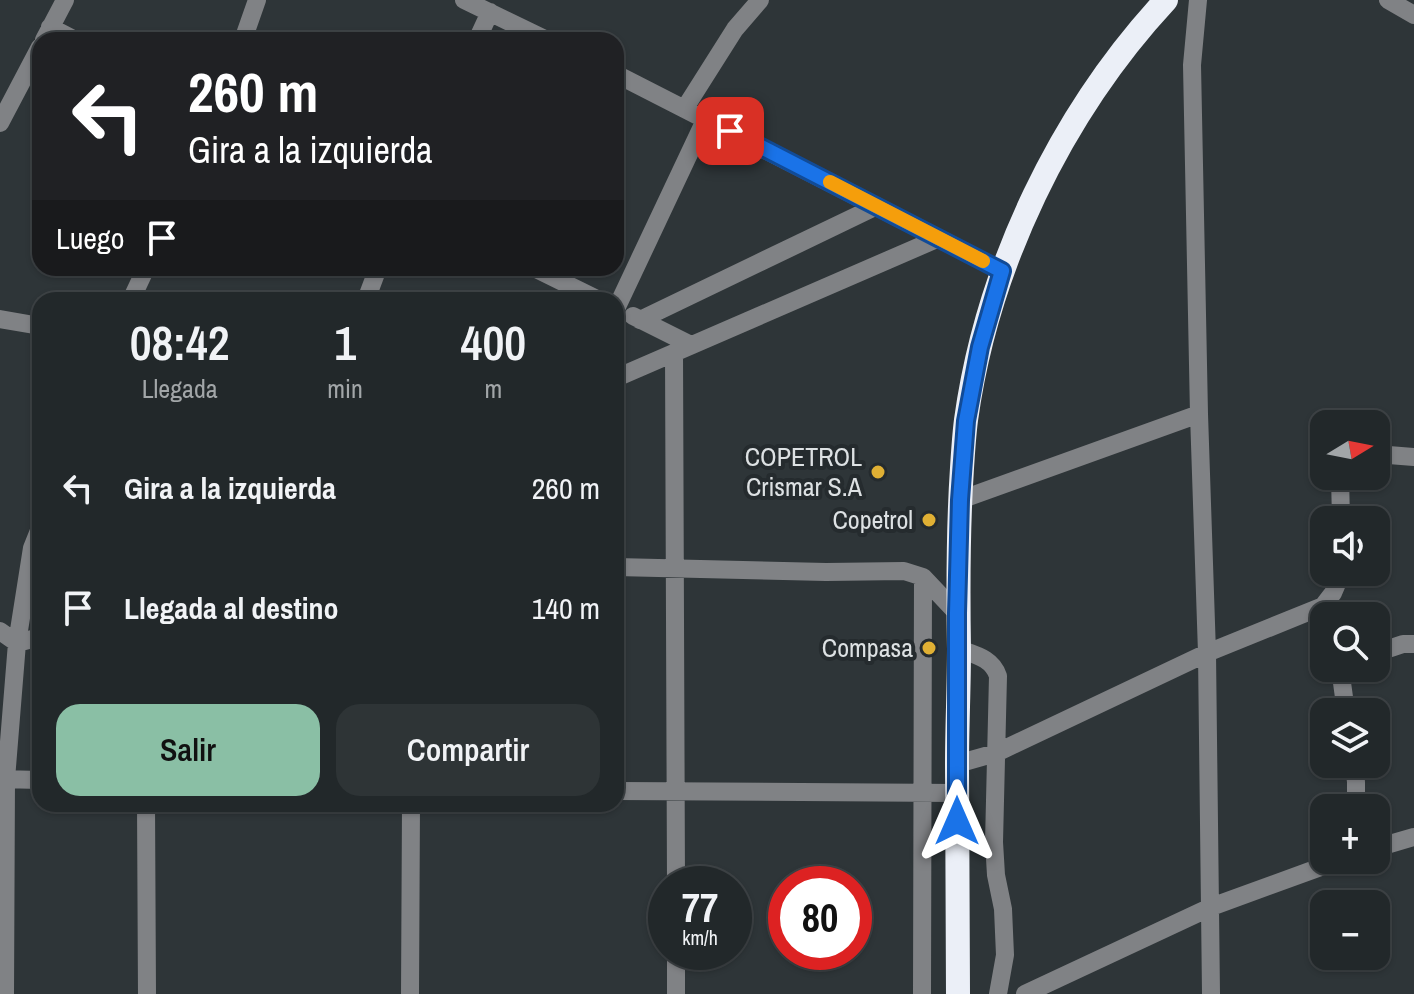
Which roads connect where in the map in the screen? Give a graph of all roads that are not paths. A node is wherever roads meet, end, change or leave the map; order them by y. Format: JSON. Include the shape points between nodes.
{"nodes":[{"id":1,"x":65,"y":0,"type":"edge"},
{"id":2,"x":257,"y":0,"type":"edge"},
{"id":3,"x":464,"y":0,"type":"edge"},
{"id":4,"x":760,"y":0,"type":"edge"},
{"id":5,"x":1166,"y":0,"type":"edge"},
{"id":6,"x":1198,"y":0,"type":"edge"},
{"id":7,"x":1388,"y":0,"type":"edge"},
{"id":8,"x":490,"y":12,"type":"junction"},
{"id":9,"x":1414,"y":15,"type":"edge"},
{"id":10,"x":48,"y":32,"type":"edge"},
{"id":11,"x":246,"y":32,"type":"edge"},
{"id":12,"x":481,"y":32,"type":"edge"},
{"id":13,"x":531,"y":32,"type":"edge"},
{"id":14,"x":32,"y":62,"type":"edge"},
{"id":15,"x":624,"y":78,"type":"edge"},
{"id":16,"x":685,"y":108,"type":"junction"},
{"id":17,"x":706,"y":118,"type":"junction"},
{"id":18,"x":0,"y":123,"type":"edge"},
{"id":19,"x":877,"y":206,"type":"junction"},
{"id":20,"x":939,"y":238,"type":"junction"},
{"id":21,"x":1002,"y":271,"type":"junction"},
{"id":22,"x":550,"y":276,"type":"edge"},
{"id":23,"x":583,"y":292,"type":"edge"},
{"id":24,"x":624,"y":292,"type":"edge"},
{"id":25,"x":624,"y":312,"type":"edge"},
{"id":26,"x":0,"y":319,"type":"edge"},
{"id":27,"x":640,"y":320,"type":"junction"},
{"id":28,"x":32,"y":325,"type":"edge"},
{"id":29,"x":683,"y":349,"type":"junction"},
{"id":30,"x":624,"y":375,"type":"edge"},
{"id":31,"x":1199,"y":414,"type":"junction"},
{"id":32,"x":1390,"y":455,"type":"edge"},
{"id":33,"x":1414,"y":457,"type":"edge"},
{"id":34,"x":960,"y":500,"type":"junction"},
{"id":35,"x":32,"y":548,"type":"edge"},
{"id":36,"x":624,"y":567,"type":"edge"},
{"id":37,"x":675,"y":569,"type":"junction"},
{"id":38,"x":923,"y":577,"type":"junction"},
{"id":39,"x":957,"y":613,"type":"junction"},
{"id":40,"x":1310,"y":616,"type":"edge"},
{"id":41,"x":0,"y":631,"type":"edge"},
{"id":42,"x":32,"y":639,"type":"edge"},
{"id":43,"x":17,"y":643,"type":"junction"},
{"id":44,"x":1414,"y":644,"type":"edge"},
{"id":45,"x":1390,"y":648,"type":"edge"},
{"id":46,"x":959,"y":649,"type":"junction"},
{"id":47,"x":1207,"y":653,"type":"junction"},
{"id":48,"x":996,"y":753,"type":"junction"},
{"id":49,"x":957,"y":764,"type":"junction"},
{"id":50,"x":3,"y":779,"type":"edge"},
{"id":51,"x":32,"y":780,"type":"edge"},
{"id":52,"x":624,"y":791,"type":"edge"},
{"id":53,"x":675,"y":791,"type":"junction"},
{"id":54,"x":922,"y":792,"type":"junction"},
{"id":55,"x":957,"y":793,"type":"junction"},
{"id":56,"x":146,"y":812,"type":"edge"},
{"id":57,"x":411,"y":812,"type":"edge"},
{"id":58,"x":1414,"y":837,"type":"edge"},
{"id":59,"x":1390,"y":844,"type":"edge"},
{"id":60,"x":676,"y":866,"type":"edge"},
{"id":61,"x":1310,"y":871,"type":"edge"},
{"id":62,"x":1211,"y":907,"type":"junction"},
{"id":63,"x":676,"y":970,"type":"edge"},
{"id":64,"x":5,"y":994,"type":"edge"},
{"id":65,"x":147,"y":994,"type":"edge"},
{"id":66,"x":410,"y":994,"type":"edge"},
{"id":67,"x":676,"y":994,"type":"edge"},
{"id":68,"x":922,"y":994,"type":"edge"},
{"id":69,"x":958,"y":994,"type":"edge"},
{"id":70,"x":998,"y":994,"type":"edge"},
{"id":71,"x":1025,"y":994,"type":"edge"},
{"id":72,"x":1211,"y":994,"type":"edge"}],
"edges":[{"from":1,"to":10,"type":"street"},
{"from":2,"to":11,"type":"street"},
{"from":3,"to":8,"type":"street"},
{"from":4,"to":16,"type":"street"},
{"from":5,"to":21,"type":"highway","via":[[1068,133],[1038,186]]},
{"from":6,"to":31,"type":"street","via":[[1192,65]]},
{"from":7,"to":9,"type":"street"},
{"from":8,"to":12,"type":"street"},
{"from":8,"to":13,"type":"street"},
{"from":14,"to":18,"type":"street"},
{"from":15,"to":16,"type":"street"},
{"from":16,"to":17,"type":"street"},
{"from":17,"to":19,"type":"street"},
{"from":17,"to":24,"type":"street"},
{"from":19,"to":20,"type":"street"},
{"from":19,"to":27,"type":"street"},
{"from":20,"to":21,"type":"street"},
{"from":20,"to":29,"type":"street"},
{"from":21,"to":34,"type":"highway","via":[[966,421]]},
{"from":22,"to":23,"type":"street"},
{"from":25,"to":27,"type":"street"},
{"from":26,"to":28,"type":"street"},
{"from":27,"to":29,"type":"street"},
{"from":29,"to":30,"type":"street"},
{"from":29,"to":37,"type":"street"},
{"from":31,"to":34,"type":"street"},
{"from":31,"to":47,"type":"street"},
{"from":32,"to":33,"type":"street"},
{"from":34,"to":39,"type":"highway"},
{"from":35,"to":43,"type":"street"},
{"from":36,"to":37,"type":"street"},
{"from":37,"to":38,"type":"street","via":[[904,571]]},
{"from":37,"to":53,"type":"street"},
{"from":38,"to":39,"type":"street"},
{"from":38,"to":54,"type":"street"},
{"from":39,"to":46,"type":"highway"},
{"from":40,"to":47,"type":"street"},
{"from":41,"to":43,"type":"street"},
{"from":42,"to":43,"type":"street"},
{"from":43,"to":50,"type":"street"},
{"from":44,"to":45,"type":"street"},
{"from":46,"to":48,"type":"street","via":[[988,660],[996,669]]},
{"from":46,"to":49,"type":"highway"},
{"from":47,"to":48,"type":"street"},
{"from":47,"to":62,"type":"street"},
{"from":48,"to":49,"type":"street"},
{"from":48,"to":70,"type":"street","via":[[994,842],[1005,955]]},
{"from":49,"to":55,"type":"highway"},
{"from":50,"to":51,"type":"street"},
{"from":50,"to":64,"type":"street"},
{"from":52,"to":53,"type":"street"},
{"from":53,"to":54,"type":"street"},
{"from":53,"to":60,"type":"street"},
{"from":54,"to":55,"type":"street"},
{"from":54,"to":68,"type":"street"},
{"from":55,"to":69,"type":"highway"},
{"from":56,"to":65,"type":"street"},
{"from":57,"to":66,"type":"street"},
{"from":58,"to":59,"type":"street"},
{"from":61,"to":62,"type":"street"},
{"from":62,"to":71,"type":"street"},
{"from":62,"to":72,"type":"street"},
{"from":63,"to":67,"type":"street"}]}
